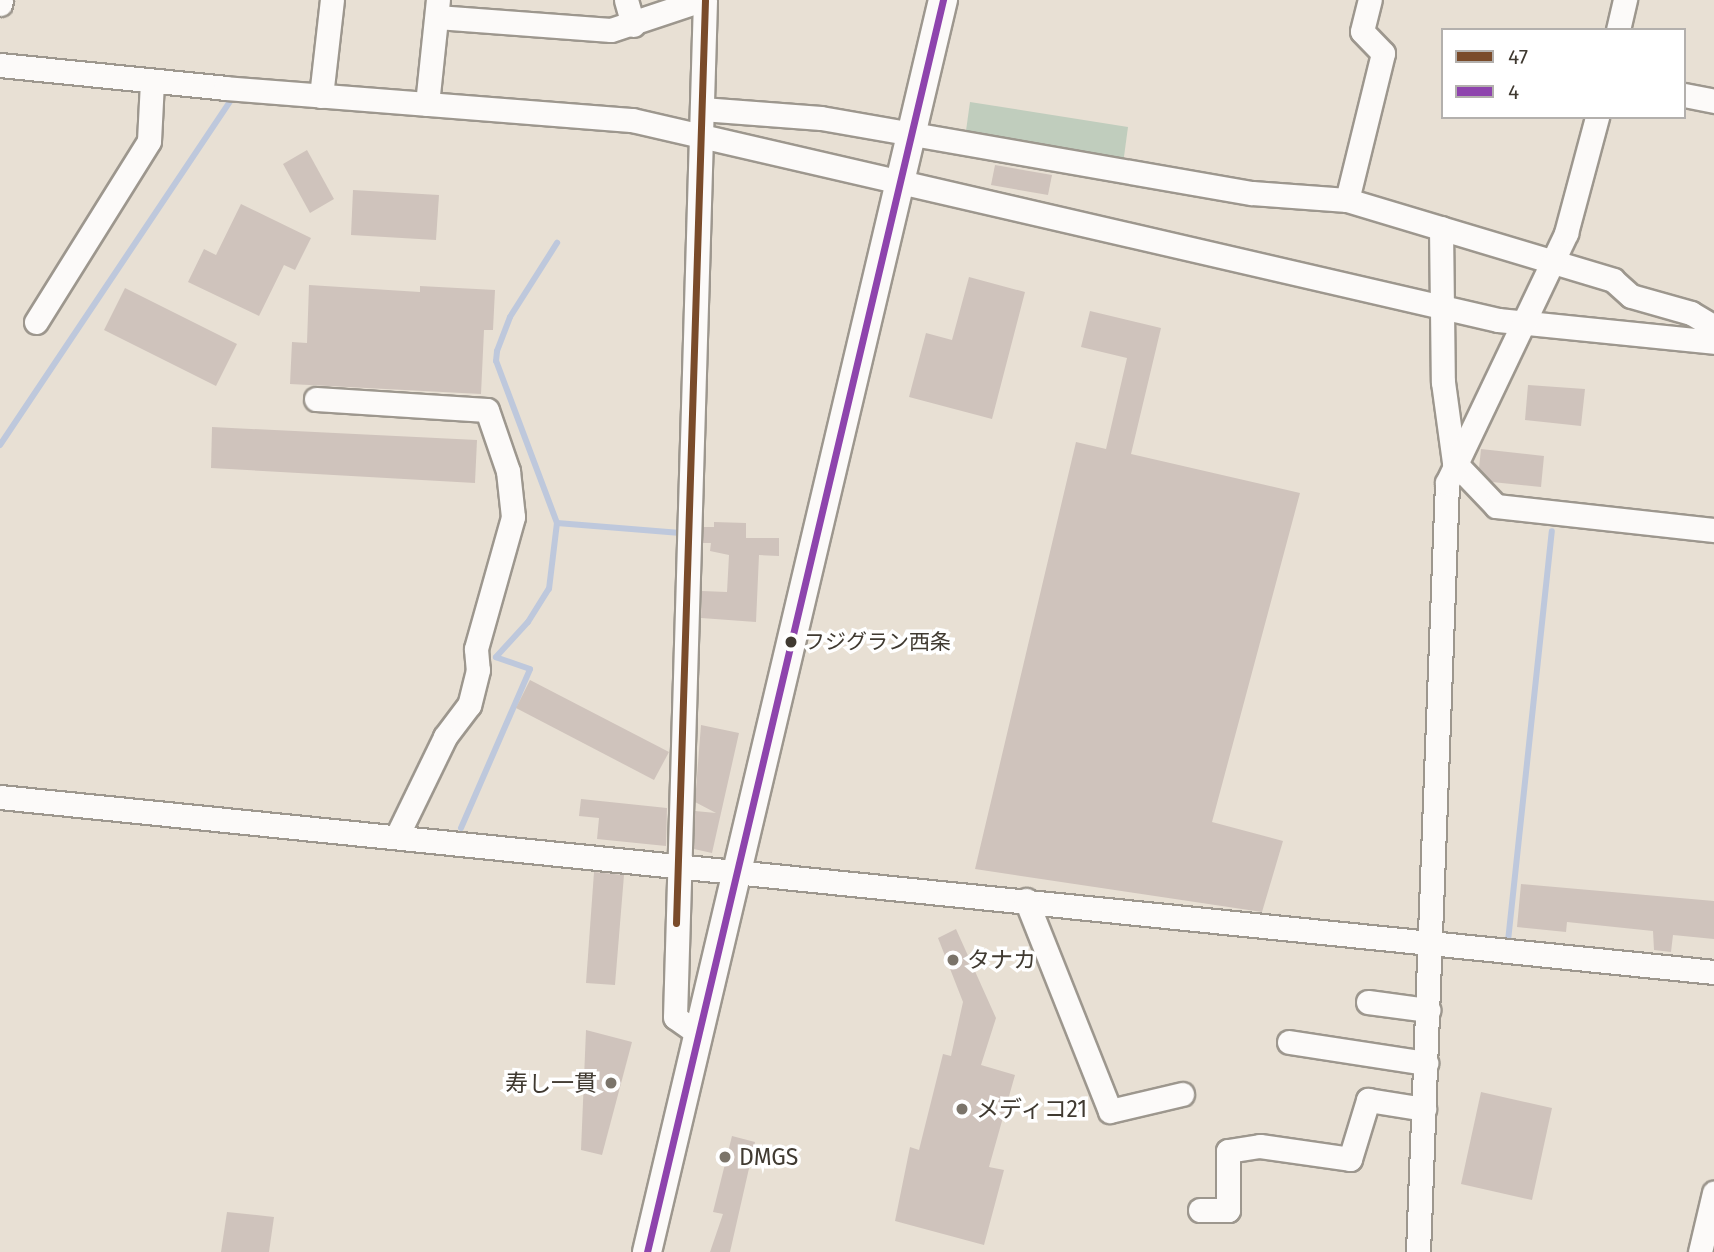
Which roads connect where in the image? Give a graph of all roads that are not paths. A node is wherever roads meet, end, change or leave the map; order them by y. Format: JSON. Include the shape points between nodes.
{"nodes":[{"id":1,"x":332,"y":0,"type":"edge"},
{"id":2,"x":626,"y":0,"type":"edge"},
{"id":3,"x":703,"y":0,"type":"edge"},
{"id":4,"x":943,"y":0,"type":"edge"},
{"id":5,"x":1370,"y":0,"type":"edge"},
{"id":6,"x":1625,"y":0,"type":"edge"},
{"id":7,"x":437,"y":8,"type":"edge"},
{"id":8,"x":633,"y":25,"type":"junction"},
{"id":9,"x":1618,"y":28,"type":"edge"},
{"id":10,"x":0,"y":65,"type":"edge"},
{"id":11,"x":152,"y":81,"type":"junction"},
{"id":12,"x":1686,"y":94,"type":"edge"},
{"id":13,"x":321,"y":96,"type":"junction"},
{"id":14,"x":1714,"y":101,"type":"edge"},
{"id":15,"x":427,"y":104,"type":"junction"},
{"id":16,"x":702,"y":109,"type":"junction"},
{"id":17,"x":1596,"y":119,"type":"edge"},
{"id":18,"x":912,"y":133,"type":"junction"},
{"id":19,"x":701,"y":135,"type":"junction"},
{"id":20,"x":900,"y":181,"type":"junction"},
{"id":21,"x":1347,"y":200,"type":"junction"},
{"id":22,"x":1441,"y":228,"type":"junction"},
{"id":23,"x":1551,"y":261,"type":"junction"},
{"id":24,"x":1442,"y":307,"type":"junction"},
{"id":25,"x":36,"y":322,"type":"dead end"},
{"id":26,"x":1520,"y":324,"type":"junction"},
{"id":27,"x":1714,"y":327,"type":"edge"},
{"id":28,"x":1714,"y":342,"type":"edge"},
{"id":29,"x":316,"y":399,"type":"dead end"},
{"id":30,"x":1454,"y":462,"type":"junction"},
{"id":31,"x":1714,"y":530,"type":"edge"},
{"id":32,"x":0,"y":797,"type":"edge"},
{"id":33,"x":397,"y":836,"type":"junction"},
{"id":34,"x":676,"y":863,"type":"junction"},
{"id":35,"x":738,"y":870,"type":"junction"},
{"id":36,"x":1026,"y":900,"type":"junction"},
{"id":37,"x":1431,"y":943,"type":"junction"},
{"id":38,"x":1714,"y":972,"type":"edge"},
{"id":39,"x":1368,"y":1002,"type":"dead end"},
{"id":40,"x":1428,"y":1010,"type":"junction"},
{"id":41,"x":699,"y":1034,"type":"junction"},
{"id":42,"x":1289,"y":1042,"type":"dead end"},
{"id":43,"x":1426,"y":1063,"type":"junction"},
{"id":44,"x":1182,"y":1094,"type":"dead end"},
{"id":45,"x":1424,"y":1109,"type":"junction"},
{"id":46,"x":1714,"y":1193,"type":"edge"},
{"id":47,"x":1200,"y":1210,"type":"dead end"},
{"id":48,"x":647,"y":1252,"type":"edge"},
{"id":49,"x":1418,"y":1252,"type":"edge"},
{"id":50,"x":1700,"y":1252,"type":"edge"}],
"edges":[{"from":1,"to":13,"type":"street"},
{"from":2,"to":8,"type":"street"},
{"from":3,"to":8,"type":"street"},
{"from":3,"to":16,"type":"street"},
{"from":4,"to":18,"type":"main road"},
{"from":5,"to":21,"type":"street","via":[[1362,31],[1383,53]]},
{"from":6,"to":9,"type":"street"},
{"from":7,"to":8,"type":"street","via":[[611,30]]},
{"from":7,"to":15,"type":"street"},
{"from":10,"to":11,"type":"street"},
{"from":11,"to":13,"type":"street"},
{"from":11,"to":25,"type":"street","via":[[149,141]]},
{"from":12,"to":14,"type":"street"},
{"from":13,"to":15,"type":"street"},
{"from":15,"to":19,"type":"street","via":[[632,120]]},
{"from":16,"to":18,"type":"street","via":[[821,118]]},
{"from":16,"to":19,"type":"street"},
{"from":17,"to":23,"type":"street","via":[[1566,233]]},
{"from":18,"to":20,"type":"main road"},
{"from":18,"to":21,"type":"street","via":[[1252,192]]},
{"from":19,"to":20,"type":"street"},
{"from":19,"to":34,"type":"street"},
{"from":20,"to":24,"type":"street"},
{"from":20,"to":35,"type":"main road"},
{"from":21,"to":22,"type":"street"},
{"from":22,"to":23,"type":"street"},
{"from":22,"to":24,"type":"street"},
{"from":23,"to":26,"type":"street"},
{"from":23,"to":27,"type":"street","via":[[1613,280],[1631,296],[1691,313]]},
{"from":24,"to":26,"type":"street"},
{"from":24,"to":30,"type":"street","via":[[1443,382]]},
{"from":26,"to":28,"type":"street"},
{"from":26,"to":30,"type":"street"},
{"from":29,"to":33,"type":"street","via":[[486,410],[509,471],[513,517],[476,649],[478,670],[469,705],[445,737]]},
{"from":30,"to":31,"type":"street","via":[[1496,506]]},
{"from":30,"to":37,"type":"street","via":[[1444,510]]},
{"from":32,"to":33,"type":"street"},
{"from":33,"to":34,"type":"street"},
{"from":34,"to":35,"type":"street"},
{"from":34,"to":41,"type":"street","via":[[675,1017]]},
{"from":35,"to":36,"type":"street"},
{"from":35,"to":41,"type":"main road"},
{"from":36,"to":37,"type":"street"},
{"from":36,"to":44,"type":"street","via":[[1110,1111]]},
{"from":37,"to":38,"type":"street"},
{"from":37,"to":40,"type":"street"},
{"from":39,"to":40,"type":"street"},
{"from":40,"to":43,"type":"street"},
{"from":41,"to":48,"type":"main road"},
{"from":42,"to":43,"type":"street"},
{"from":43,"to":45,"type":"street"},
{"from":45,"to":47,"type":"street","via":[[1368,1100],[1350,1159],[1260,1146],[1228,1151],[1228,1210]]},
{"from":45,"to":49,"type":"street"},
{"from":46,"to":50,"type":"street"}]}
